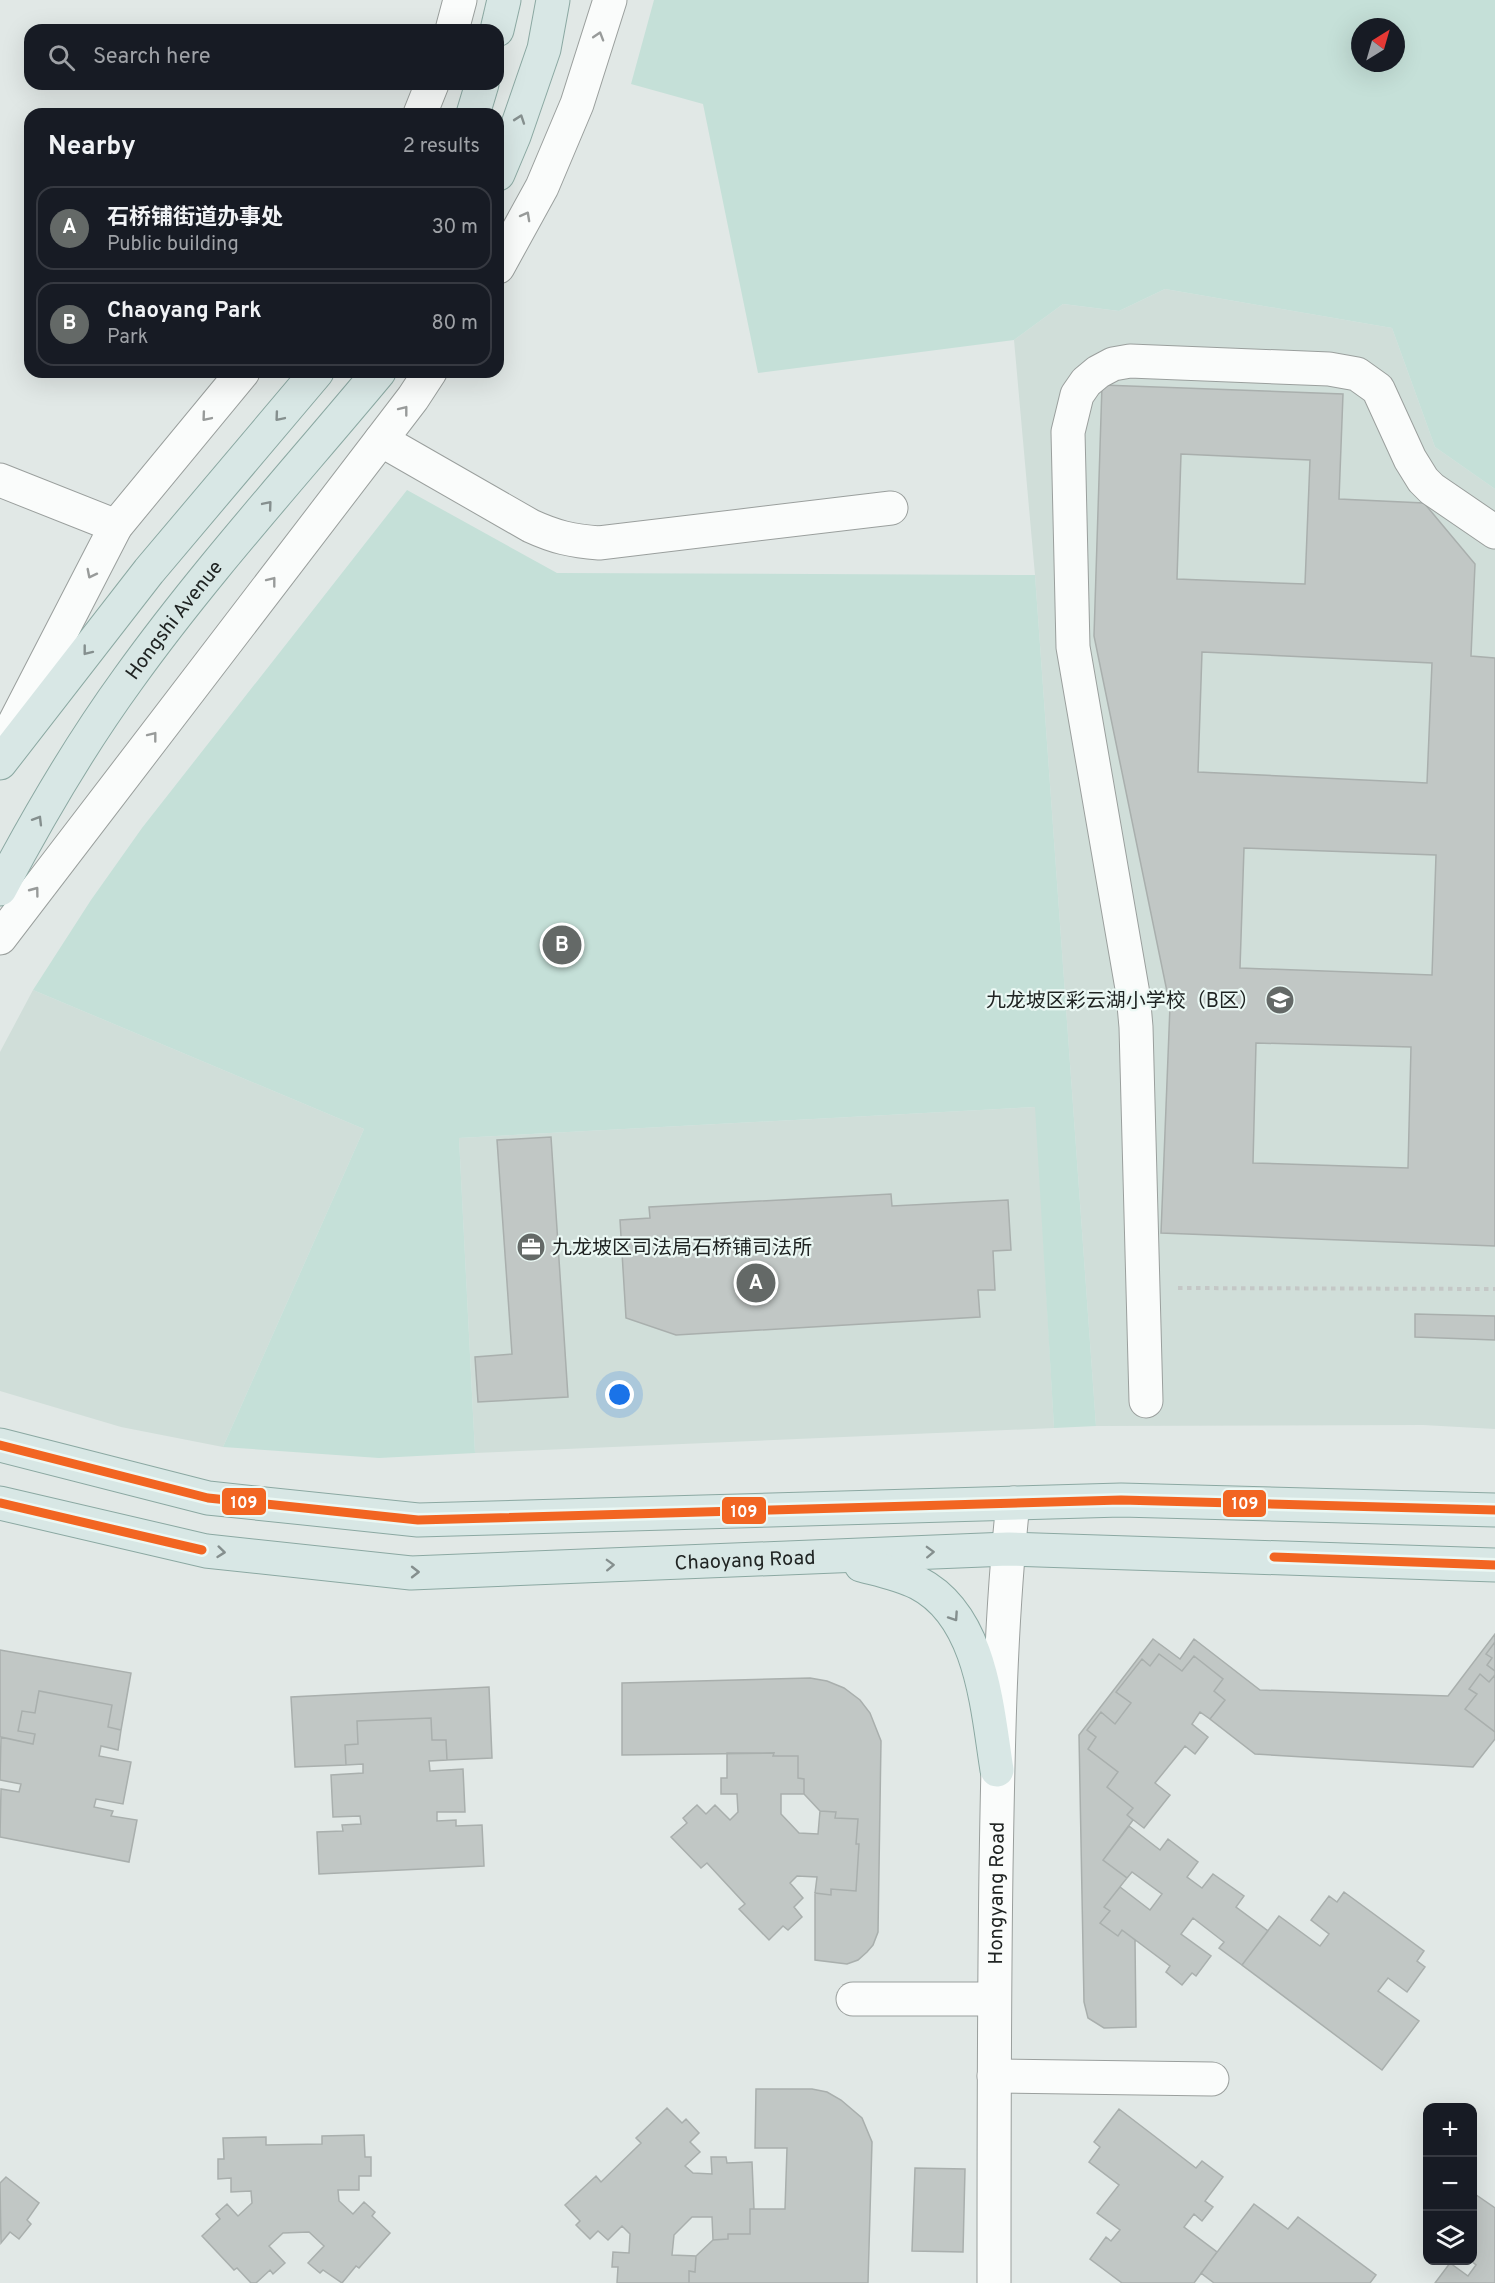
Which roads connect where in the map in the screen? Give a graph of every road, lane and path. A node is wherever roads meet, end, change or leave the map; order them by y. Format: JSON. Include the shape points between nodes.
{"nodes":[{"id":1,"x":460,"y":0,"type":"edge"},
{"id":2,"x":504,"y":0,"type":"edge"},
{"id":3,"x":553,"y":0,"type":"edge"},
{"id":4,"x":609,"y":0,"type":"edge"},
{"id":5,"x":454,"y":24,"type":"edge"},
{"id":6,"x":498,"y":24,"type":"edge"},
{"id":7,"x":430,"y":90,"type":"edge"},
{"id":8,"x":480,"y":90,"type":"edge"},
{"id":9,"x":422,"y":108,"type":"edge"},
{"id":10,"x":475,"y":108,"type":"edge"},
{"id":11,"x":504,"y":160,"type":"edge"},
{"id":12,"x":504,"y":256,"type":"edge"},
{"id":13,"x":238,"y":378,"type":"edge"},
{"id":14,"x":312,"y":378,"type":"edge"},
{"id":15,"x":374,"y":378,"type":"edge"},
{"id":16,"x":426,"y":378,"type":"edge"},
{"id":17,"x":381,"y":440,"type":"junction"},
{"id":18,"x":0,"y":480,"type":"edge"},
{"id":19,"x":891,"y":508,"type":"dead end"},
{"id":20,"x":116,"y":526,"type":"junction"},
{"id":21,"x":1495,"y":532,"type":"edge"},
{"id":22,"x":0,"y":752,"type":"edge"},
{"id":23,"x":0,"y":763,"type":"edge"},
{"id":24,"x":0,"y":890,"type":"edge"},
{"id":25,"x":0,"y":938,"type":"edge"},
{"id":26,"x":1142,"y":1288,"type":"junction"},
{"id":27,"x":1495,"y":1289,"type":"edge"},
{"id":28,"x":1146,"y":1401,"type":"dead end"},
{"id":29,"x":0,"y":1444,"type":"edge"},
{"id":30,"x":0,"y":1503,"type":"edge"},
{"id":31,"x":1013,"y":1503,"type":"junction"},
{"id":32,"x":1495,"y":1510,"type":"edge"},
{"id":33,"x":1008,"y":1549,"type":"junction"},
{"id":34,"x":830,"y":1556,"type":"junction"},
{"id":35,"x":1495,"y":1564,"type":"edge"},
{"id":36,"x":997,"y":1770,"type":"junction"},
{"id":37,"x":853,"y":1999,"type":"dead end"},
{"id":38,"x":994,"y":1999,"type":"junction"},
{"id":39,"x":994,"y":2076,"type":"junction"},
{"id":40,"x":1212,"y":2079,"type":"dead end"},
{"id":41,"x":994,"y":2283,"type":"edge"}],
"edges":[{"from":1,"to":5,"type":"street"},
{"from":2,"to":6,"type":"main road"},
{"from":11,"to":3,"type":"main road","one_way":true,"via":[[544,49]]},
{"from":12,"to":4,"type":"street","one_way":true,"via":[[542,187],[578,104]]},
{"from":7,"to":9,"type":"street"},
{"from":8,"to":10,"type":"main road"},
{"from":13,"to":20,"type":"street","one_way":true},
{"from":14,"to":23,"type":"main road","one_way":true,"via":[[149,571]]},
{"from":24,"to":15,"type":"main road","name":"Hongshi Avenue","one_way":true,"via":[[71,765],[127,680]]},
{"from":17,"to":16,"type":"street","one_way":true},
{"from":17,"to":19,"type":"street","via":[[531,526],[573,542],[599,543]]},
{"from":25,"to":17,"type":"street","one_way":true},
{"from":18,"to":20,"type":"street"},
{"from":20,"to":22,"type":"street","one_way":true},
{"from":21,"to":26,"type":"street","via":[[1423,480],[1378,389],[1357,374],[1329,369],[1130,361],[1098,372],[1077,395],[1068,432],[1073,647],[1133,994]]},
{"from":26,"to":27,"type":"path"},
{"from":26,"to":28,"type":"street"},
{"from":29,"to":31,"type":"main road","via":[[208,1498],[418,1520]]},
{"from":30,"to":34,"type":"main road","name":"Chaoyang Road","one_way":true,"via":[[206,1551],[411,1573]]},
{"from":31,"to":32,"type":"main road","via":[[1121,1500]]},
{"from":31,"to":33,"type":"street","name":"Hongyang Road"},
{"from":34,"to":33,"type":"main road","name":"Chaoyang Road","one_way":true},
{"from":33,"to":35,"type":"main road","name":"Chaoyang Road"},
{"from":33,"to":36,"type":"street","name":"Hongyang Road"},
{"from":34,"to":36,"type":"main road","one_way":true,"via":[[899,1575],[936,1595],[948,1609],[980,1667]]},
{"from":36,"to":38,"type":"street","name":"Hongyang Road"},
{"from":37,"to":38,"type":"street"},
{"from":38,"to":39,"type":"street","name":"Hongyang Road"},
{"from":39,"to":40,"type":"street"},
{"from":39,"to":41,"type":"street","name":"Hongyang Road"}]}
